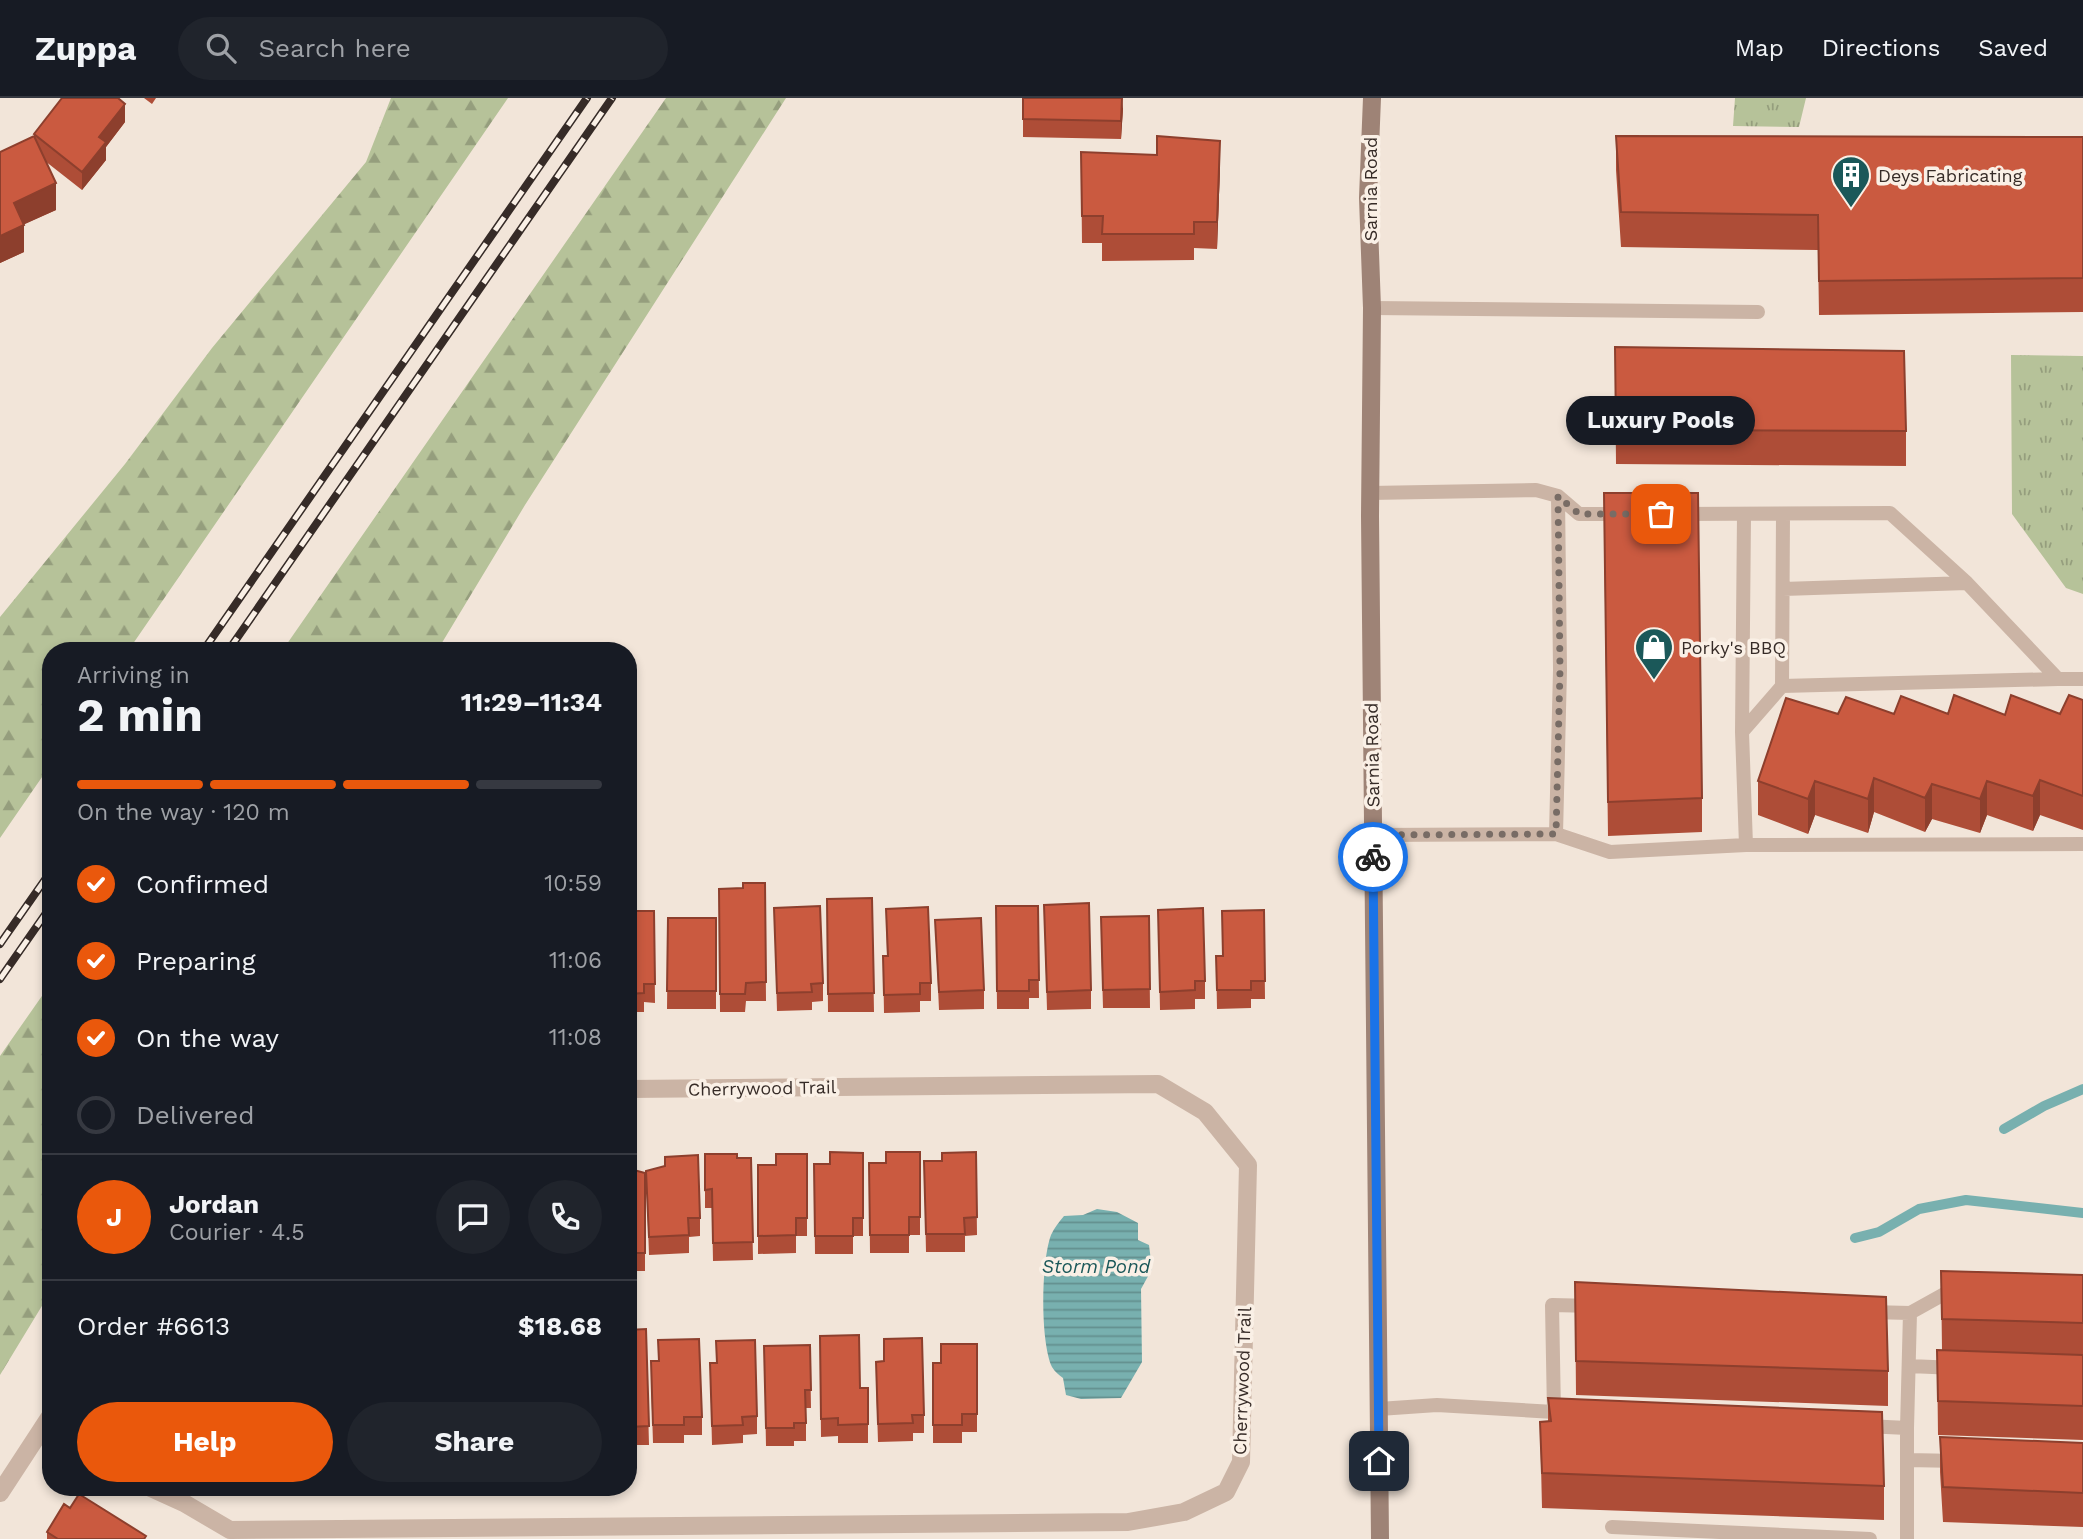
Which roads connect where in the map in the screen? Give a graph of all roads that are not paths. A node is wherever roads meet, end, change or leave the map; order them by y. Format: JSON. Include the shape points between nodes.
{"nodes":[{"id":1,"x":1372,"y":98,"type":"edge"},
{"id":2,"x":1372,"y":308,"type":"junction"},
{"id":3,"x":1758,"y":312,"type":"dead end"},
{"id":4,"x":1370,"y":492,"type":"junction"},
{"id":5,"x":1558,"y":496,"type":"junction"},
{"id":6,"x":1634,"y":514,"type":"edge"},
{"id":7,"x":1661,"y":514,"type":"edge"},
{"id":8,"x":1744,"y":515,"type":"junction"},
{"id":9,"x":1783,"y":515,"type":"junction"},
{"id":10,"x":1967,"y":583,"type":"junction"},
{"id":11,"x":1783,"y":589,"type":"junction"},
{"id":12,"x":2058,"y":679,"type":"junction"},
{"id":13,"x":2083,"y":679,"type":"edge"},
{"id":14,"x":1782,"y":686,"type":"junction"},
{"id":15,"x":1742,"y":732,"type":"junction"},
{"id":16,"x":1556,"y":834,"type":"junction"},
{"id":17,"x":1373,"y":835,"type":"junction"},
{"id":18,"x":2083,"y":844,"type":"edge"},
{"id":19,"x":1746,"y":845,"type":"junction"},
{"id":20,"x":637,"y":1089,"type":"edge"},
{"id":21,"x":1968,"y":1288,"type":"edge"},
{"id":22,"x":1607,"y":1306,"type":"edge"},
{"id":23,"x":1855,"y":1312,"type":"edge"},
{"id":24,"x":1910,"y":1313,"type":"junction"},
{"id":25,"x":1909,"y":1366,"type":"junction"},
{"id":26,"x":1976,"y":1368,"type":"edge"},
{"id":27,"x":1379,"y":1409,"type":"junction"},
{"id":28,"x":1852,"y":1426,"type":"edge"},
{"id":29,"x":1907,"y":1428,"type":"junction"},
{"id":30,"x":42,"y":1430,"type":"edge"},
{"id":31,"x":1907,"y":1460,"type":"junction"},
{"id":32,"x":1975,"y":1461,"type":"edge"},
{"id":33,"x":0,"y":1493,"type":"edge"},
{"id":34,"x":169,"y":1496,"type":"edge"},
{"id":35,"x":1612,"y":1527,"type":"dead end"},
{"id":36,"x":845,"y":1532,"type":"edge"},
{"id":37,"x":1380,"y":1539,"type":"edge"},
{"id":38,"x":1870,"y":1539,"type":"edge"},
{"id":39,"x":1908,"y":1539,"type":"edge"}],
"edges":[{"from":1,"to":2,"type":"main road","name":"Sarnia Road","via":[[1368,198]]},
{"from":2,"to":3,"type":"lane"},
{"from":2,"to":4,"type":"main road","name":"Sarnia Road"},
{"from":4,"to":5,"type":"lane","via":[[1516,489]]},
{"from":4,"to":17,"type":"main road","name":"Sarnia Road"},
{"from":5,"to":6,"type":"lane","via":[[1579,514]]},
{"from":5,"to":16,"type":"lane"},
{"from":7,"to":8,"type":"lane"},
{"from":8,"to":9,"type":"lane"},
{"from":8,"to":15,"type":"lane"},
{"from":9,"to":10,"type":"lane","via":[[1890,513]]},
{"from":9,"to":11,"type":"lane"},
{"from":10,"to":11,"type":"lane"},
{"from":10,"to":12,"type":"lane"},
{"from":11,"to":14,"type":"lane"},
{"from":12,"to":13,"type":"lane"},
{"from":12,"to":14,"type":"lane"},
{"from":14,"to":15,"type":"lane"},
{"from":15,"to":19,"type":"lane"},
{"from":16,"to":17,"type":"lane"},
{"from":16,"to":19,"type":"lane","via":[[1609,852]]},
{"from":17,"to":27,"type":"main road","name":"Sarnia Road"},
{"from":18,"to":19,"type":"lane"},
{"from":20,"to":36,"type":"street","name":"Cherrywood Trail","via":[[1158,1084],[1205,1112],[1248,1165],[1241,1461],[1226,1492],[1184,1512],[1128,1522]]},
{"from":21,"to":24,"type":"lane","via":[[1955,1288]]},
{"from":22,"to":27,"type":"lane","via":[[1552,1305],[1561,1412],[1437,1405]]},
{"from":23,"to":24,"type":"lane"},
{"from":24,"to":25,"type":"lane"},
{"from":25,"to":26,"type":"lane"},
{"from":25,"to":29,"type":"lane"},
{"from":27,"to":37,"type":"main road","name":"Sarnia Road"},
{"from":28,"to":29,"type":"lane"},
{"from":29,"to":31,"type":"lane"},
{"from":30,"to":33,"type":"street"},
{"from":31,"to":32,"type":"lane"},
{"from":31,"to":39,"type":"lane"},
{"from":34,"to":36,"type":"street","name":"Cherrywood Trail","via":[[230,1530]]},
{"from":35,"to":38,"type":"lane"}]}
